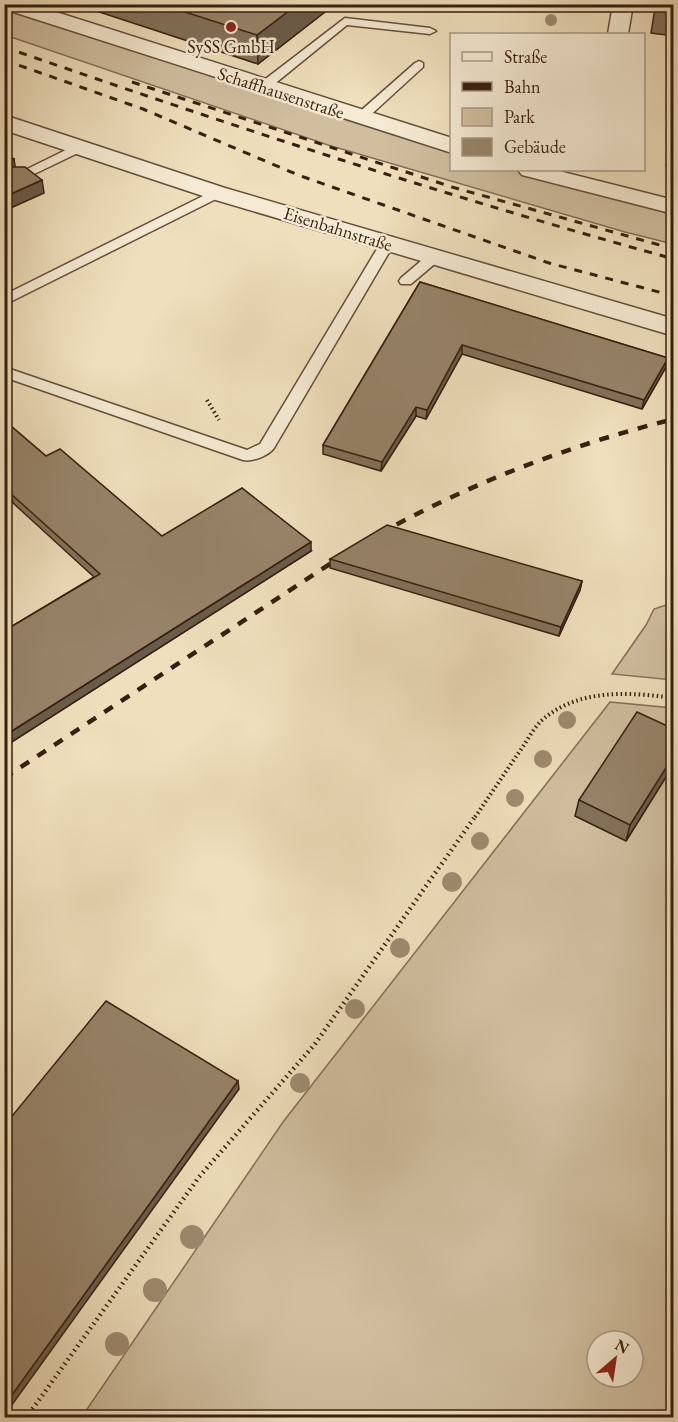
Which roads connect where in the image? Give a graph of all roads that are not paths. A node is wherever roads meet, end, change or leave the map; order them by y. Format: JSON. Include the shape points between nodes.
{"nodes":[{"id":1,"x":9,"y":4,"type":"edge"},
{"id":2,"x":623,"y":4,"type":"edge"},
{"id":3,"x":429,"y":31,"type":"dead end"},
{"id":4,"x":618,"y":33,"type":"edge"},
{"id":5,"x":419,"y":65,"type":"dead end"},
{"id":6,"x":263,"y":87,"type":"junction"},
{"id":7,"x":360,"y":118,"type":"junction"},
{"id":8,"x":4,"y":122,"type":"edge"},
{"id":9,"x":450,"y":145,"type":"edge"},
{"id":10,"x":78,"y":148,"type":"junction"},
{"id":11,"x":538,"y":171,"type":"edge"},
{"id":12,"x":21,"y":175,"type":"edge"},
{"id":13,"x":590,"y":178,"type":"edge"},
{"id":14,"x":218,"y":193,"type":"junction"},
{"id":15,"x":674,"y":207,"type":"edge"},
{"id":16,"x":387,"y":244,"type":"junction"},
{"id":17,"x":433,"y":258,"type":"junction"},
{"id":18,"x":406,"y":281,"type":"dead end"},
{"id":19,"x":4,"y":301,"type":"edge"},
{"id":20,"x":674,"y":328,"type":"edge"},
{"id":21,"x":4,"y":372,"type":"edge"}],
"edges":[{"from":1,"to":6,"type":"street","name":"Schaffhausenstraße"},
{"from":2,"to":4,"type":"street"},
{"from":3,"to":6,"type":"lane","via":[[345,21]]},
{"from":5,"to":7,"type":"lane"},
{"from":6,"to":7,"type":"street","name":"Schaffhausenstraße"},
{"from":7,"to":9,"type":"street","name":"Schaffhausenstraße"},
{"from":8,"to":10,"type":"street","name":"Eisenbahnstraße"},
{"from":10,"to":12,"type":"lane"},
{"from":10,"to":14,"type":"street","name":"Eisenbahnstraße"},
{"from":11,"to":13,"type":"street"},
{"from":13,"to":15,"type":"street"},
{"from":14,"to":16,"type":"street","name":"Eisenbahnstraße"},
{"from":14,"to":19,"type":"lane"},
{"from":16,"to":17,"type":"street","name":"Eisenbahnstraße"},
{"from":16,"to":21,"type":"lane","via":[[266,448],[248,456]]},
{"from":17,"to":18,"type":"lane"},
{"from":17,"to":20,"type":"street","name":"Eisenbahnstraße"}]}
